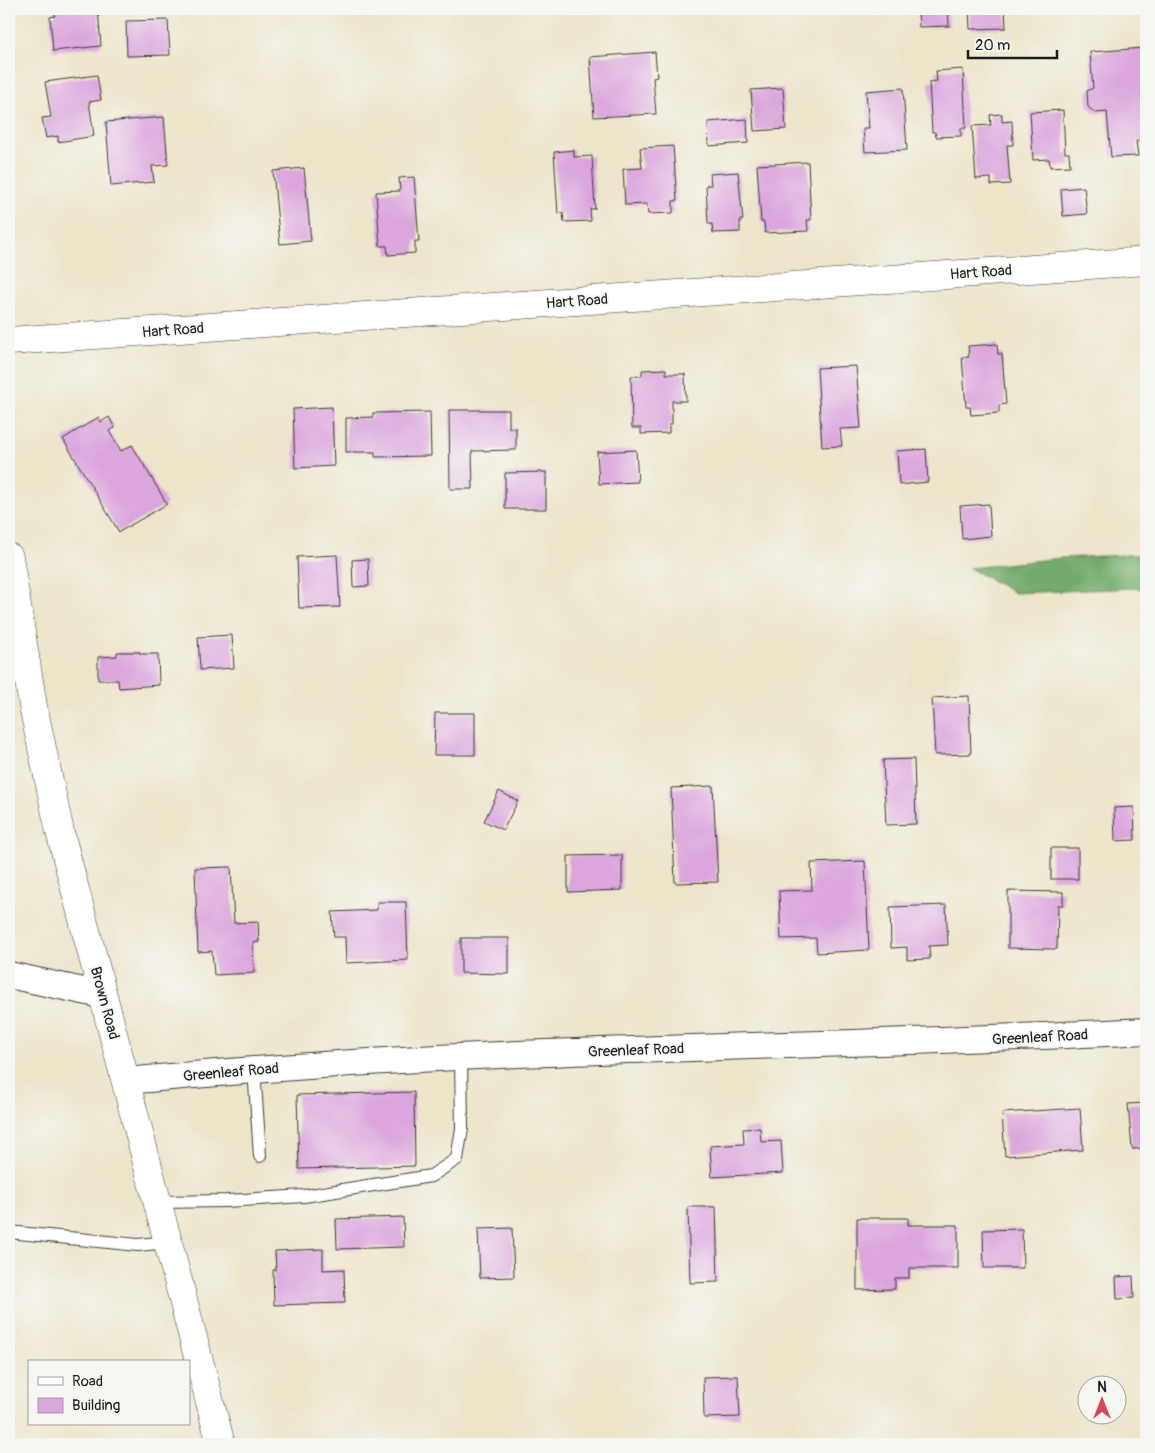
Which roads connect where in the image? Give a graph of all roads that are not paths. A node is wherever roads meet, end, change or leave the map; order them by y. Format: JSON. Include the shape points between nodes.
{"nodes":[{"id":1,"x":1146,"y":261,"type":"edge"},
{"id":2,"x":9,"y":341,"type":"edge"},
{"id":3,"x":9,"y":557,"type":"edge"},
{"id":4,"x":9,"y":976,"type":"edge"},
{"id":5,"x":102,"y":995,"type":"junction"},
{"id":6,"x":1146,"y":1031,"type":"edge"},
{"id":7,"x":461,"y":1057,"type":"junction"},
{"id":8,"x":254,"y":1069,"type":"junction"},
{"id":9,"x":126,"y":1081,"type":"junction"},
{"id":10,"x":260,"y":1156,"type":"dead end"},
{"id":11,"x":158,"y":1202,"type":"junction"},
{"id":12,"x":9,"y":1232,"type":"edge"},
{"id":13,"x":168,"y":1242,"type":"junction"},
{"id":14,"x":222,"y":1444,"type":"edge"}],
"edges":[{"from":1,"to":2,"type":"street","name":"Hart Road"},
{"from":3,"to":5,"type":"street","name":"Brown Road","via":[[33,706],[60,832]]},
{"from":4,"to":5,"type":"street"},
{"from":5,"to":9,"type":"street","name":"Brown Road"},
{"from":6,"to":7,"type":"street","name":"Greenleaf Road"},
{"from":7,"to":8,"type":"street","name":"Greenleaf Road"},
{"from":7,"to":11,"type":"lane","via":[[462,1128],[457,1159],[431,1176],[304,1196],[227,1202]]},
{"from":8,"to":9,"type":"street","name":"Greenleaf Road"},
{"from":8,"to":10,"type":"lane"},
{"from":9,"to":11,"type":"street","name":"Brown Road"},
{"from":11,"to":13,"type":"street","name":"Brown Road"},
{"from":12,"to":13,"type":"lane","via":[[138,1245]]},
{"from":13,"to":14,"type":"street","name":"Brown Road"}]}
